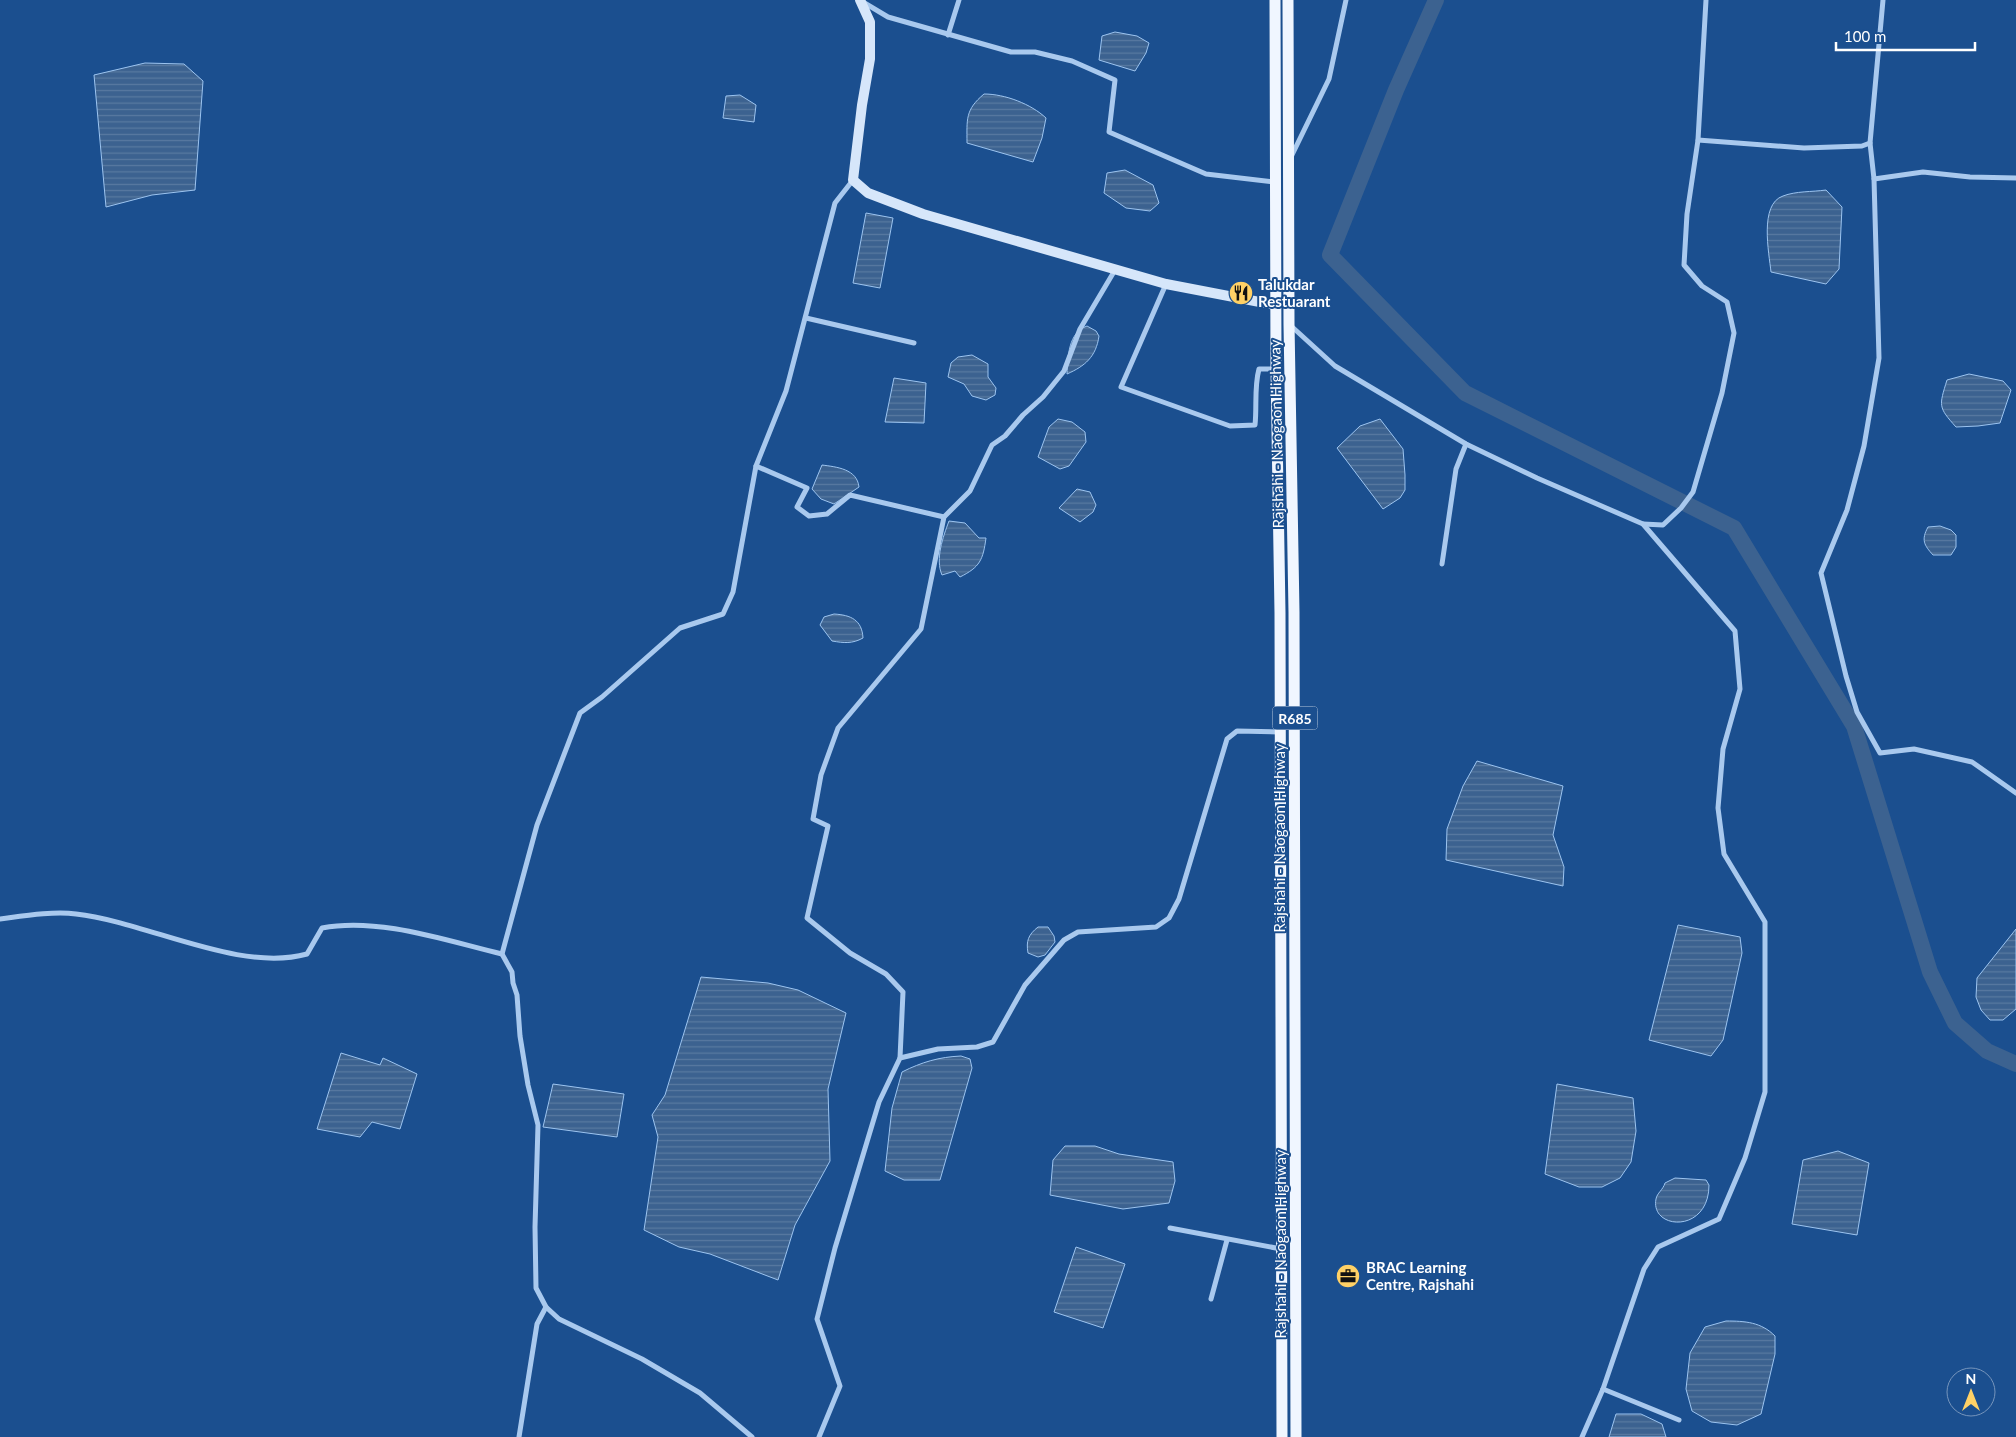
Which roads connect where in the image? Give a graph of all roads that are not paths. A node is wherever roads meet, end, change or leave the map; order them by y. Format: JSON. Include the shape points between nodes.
{"nodes":[{"id":1,"x":860,"y":0,"type":"edge"},
{"id":2,"x":959,"y":0,"type":"edge"},
{"id":3,"x":1275,"y":0,"type":"edge"},
{"id":4,"x":1288,"y":0,"type":"edge"},
{"id":5,"x":1346,"y":0,"type":"edge"},
{"id":6,"x":1706,"y":0,"type":"edge"},
{"id":7,"x":1883,"y":0,"type":"edge"},
{"id":8,"x":948,"y":35,"type":"junction"},
{"id":9,"x":1275,"y":128,"type":"junction"},
{"id":10,"x":1289,"y":128,"type":"junction"},
{"id":11,"x":1698,"y":140,"type":"junction"},
{"id":12,"x":1870,"y":143,"type":"junction"},
{"id":13,"x":1289,"y":162,"type":"junction"},
{"id":14,"x":2016,"y":178,"type":"edge"},
{"id":15,"x":1874,"y":179,"type":"junction"},
{"id":16,"x":853,"y":180,"type":"junction"},
{"id":17,"x":1275,"y":182,"type":"junction"},
{"id":18,"x":1114,"y":270,"type":"junction"},
{"id":19,"x":1166,"y":284,"type":"junction"},
{"id":20,"x":1275,"y":305,"type":"junction"},
{"id":21,"x":806,"y":318,"type":"junction"},
{"id":22,"x":1289,"y":324,"type":"junction"},
{"id":23,"x":914,"y":342,"type":"dead end"},
{"id":24,"x":1276,"y":369,"type":"junction"},
{"id":25,"x":1466,"y":444,"type":"junction"},
{"id":26,"x":1291,"y":446,"type":"junction"},
{"id":27,"x":1277,"y":447,"type":"junction"},
{"id":28,"x":756,"y":466,"type":"junction"},
{"id":29,"x":944,"y":517,"type":"junction"},
{"id":30,"x":1643,"y":524,"type":"junction"},
{"id":31,"x":1442,"y":564,"type":"dead end"},
{"id":32,"x":1280,"y":732,"type":"junction"},
{"id":33,"x":2016,"y":793,"type":"edge"},
{"id":34,"x":0,"y":919,"type":"edge"},
{"id":35,"x":502,"y":954,"type":"junction"},
{"id":36,"x":900,"y":1058,"type":"junction"},
{"id":37,"x":1170,"y":1228,"type":"dead end"},
{"id":38,"x":1227,"y":1240,"type":"junction"},
{"id":39,"x":1281,"y":1249,"type":"junction"},
{"id":40,"x":1210,"y":1299,"type":"dead end"},
{"id":41,"x":546,"y":1307,"type":"junction"},
{"id":42,"x":1603,"y":1389,"type":"junction"},
{"id":43,"x":1679,"y":1420,"type":"dead end"},
{"id":44,"x":519,"y":1437,"type":"edge"},
{"id":45,"x":752,"y":1437,"type":"edge"},
{"id":46,"x":819,"y":1437,"type":"edge"},
{"id":47,"x":1282,"y":1437,"type":"edge"},
{"id":48,"x":1296,"y":1437,"type":"edge"},
{"id":49,"x":1582,"y":1437,"type":"edge"}],
"edges":[{"from":1,"to":8,"type":"street","via":[[888,17]]},
{"from":1,"to":16,"type":"main road","via":[[870,22],[870,59]]},
{"from":2,"to":8,"type":"street"},
{"from":3,"to":9,"type":"main road","name":"Rajshahi - Naogaon Highway","number":"R685"},
{"from":4,"to":10,"type":"main road","name":"Rajshahi - Naogaon Highway","number":"R685"},
{"from":5,"to":13,"type":"street","via":[[1329,79]]},
{"from":6,"to":11,"type":"street"},
{"from":7,"to":12,"type":"street"},
{"from":8,"to":17,"type":"street","via":[[1011,52],[1035,52],[1072,61],[1115,80],[1109,132],[1206,174]]},
{"from":9,"to":10,"type":"main road"},
{"from":9,"to":17,"type":"main road","name":"Rajshahi - Naogaon Highway","number":"R685"},
{"from":10,"to":13,"type":"main road","name":"Rajshahi - Naogaon Highway","number":"R685"},
{"from":11,"to":12,"type":"street","via":[[1804,148]]},
{"from":11,"to":30,"type":"street","via":[[1687,214],[1684,265],[1702,286],[1727,302],[1734,334],[1722,393],[1693,492],[1664,526]]},
{"from":12,"to":15,"type":"street"},
{"from":13,"to":22,"type":"main road","name":"Rajshahi - Naogaon Highway","number":"R685"},
{"from":14,"to":15,"type":"street","via":[[1923,172]]},
{"from":15,"to":33,"type":"street","via":[[1879,358],[1864,446],[1847,510],[1821,572],[1857,712],[1880,753],[1914,749],[1972,762]]},
{"from":16,"to":18,"type":"main road","via":[[868,193],[923,214]]},
{"from":16,"to":21,"type":"street","via":[[835,203]]},
{"from":17,"to":20,"type":"main road","name":"Rajshahi - Naogaon Highway","number":"R685"},
{"from":18,"to":19,"type":"main road"},
{"from":18,"to":29,"type":"street","via":[[1080,330],[1064,371],[1043,397],[992,445],[970,491]]},
{"from":19,"to":20,"type":"main road"},
{"from":19,"to":24,"type":"street","via":[[1121,388],[1230,426],[1255,425],[1259,369]]},
{"from":20,"to":24,"type":"main road","name":"Rajshahi - Naogaon Highway","number":"R685"},
{"from":21,"to":23,"type":"street"},
{"from":21,"to":28,"type":"street","via":[[786,391]]},
{"from":22,"to":25,"type":"street","via":[[1335,366]]},
{"from":22,"to":26,"type":"main road","name":"Rajshahi - Naogaon Highway","number":"R685"},
{"from":24,"to":27,"type":"main road","name":"Rajshahi - Naogaon Highway","number":"R685"},
{"from":25,"to":30,"type":"street"},
{"from":25,"to":31,"type":"street","via":[[1456,468]]},
{"from":26,"to":27,"type":"main road"},
{"from":26,"to":48,"type":"main road","name":"Rajshahi - Naogaon Highway","number":"R685"},
{"from":27,"to":32,"type":"main road","name":"Rajshahi - Naogaon Highway","number":"R685"},
{"from":28,"to":29,"type":"street","via":[[807,488],[797,507],[809,516],[827,514],[850,495]]},
{"from":28,"to":35,"type":"street","via":[[733,592],[723,614],[680,628],[580,713],[537,826]]},
{"from":29,"to":36,"type":"street","via":[[921,629],[838,728],[821,774],[813,820],[828,826],[807,918],[850,953],[886,974],[903,992]]},
{"from":30,"to":42,"type":"street","via":[[1735,631],[1740,689],[1724,749],[1718,808],[1724,854],[1765,922],[1764,1092],[1745,1158],[1719,1219],[1658,1247],[1644,1269]]},
{"from":32,"to":36,"type":"street","via":[[1237,731],[1227,739],[1179,899],[1169,918],[1156,927],[1078,932],[1064,940],[1025,985],[993,1042]]},
{"from":32,"to":39,"type":"main road","name":"Rajshahi - Naogaon Highway","number":"R685"},
{"from":34,"to":35,"type":"street","via":[[75,914],[156,932],[229,954],[291,958],[307,954],[322,928],[341,924],[394,929]]},
{"from":35,"to":41,"type":"street","via":[[512,972],[517,995],[520,1036],[538,1125],[536,1288]]},
{"from":36,"to":46,"type":"street","via":[[879,1102],[817,1319],[840,1386]]},
{"from":37,"to":38,"type":"street"},
{"from":38,"to":39,"type":"street"},
{"from":38,"to":40,"type":"street"},
{"from":39,"to":47,"type":"main road","name":"Rajshahi - Naogaon Highway","number":"R685"},
{"from":41,"to":44,"type":"street","via":[[537,1324]]},
{"from":41,"to":45,"type":"street","via":[[559,1318],[642,1359],[700,1393]]},
{"from":42,"to":43,"type":"street"},
{"from":42,"to":49,"type":"street"}]}
